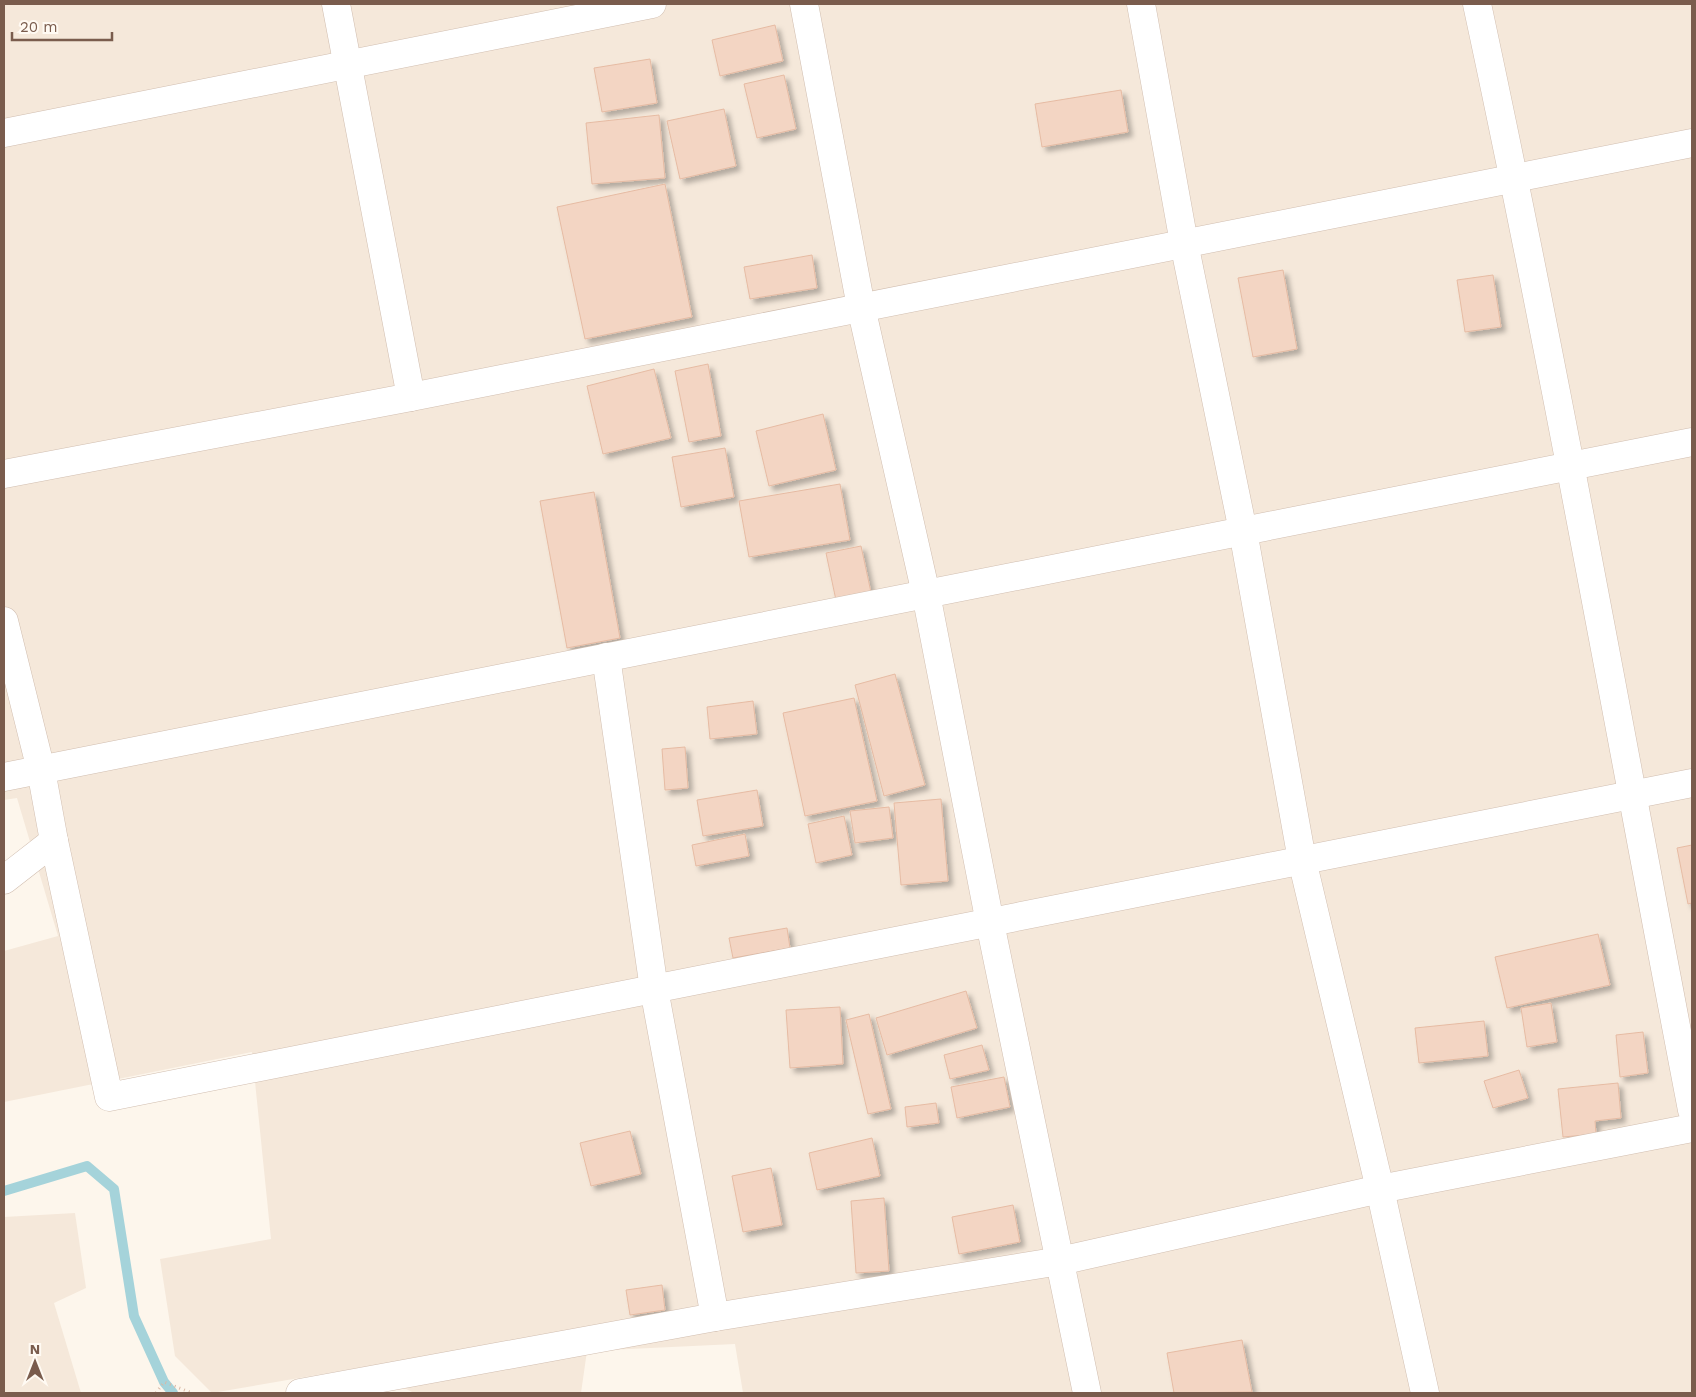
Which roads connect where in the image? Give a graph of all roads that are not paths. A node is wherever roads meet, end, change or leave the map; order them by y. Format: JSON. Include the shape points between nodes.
{"nodes":[{"id":1,"x":336,"y":4,"type":"edge"},
{"id":2,"x":652,"y":4,"type":"edge"},
{"id":3,"x":804,"y":4,"type":"edge"},
{"id":4,"x":1141,"y":4,"type":"edge"},
{"id":5,"x":1477,"y":4,"type":"edge"},
{"id":6,"x":347,"y":64,"type":"junction"},
{"id":7,"x":4,"y":133,"type":"edge"},
{"id":8,"x":1692,"y":143,"type":"edge"},
{"id":9,"x":1514,"y":178,"type":"junction"},
{"id":10,"x":1184,"y":243,"type":"junction"},
{"id":11,"x":861,"y":307,"type":"junction"},
{"id":12,"x":411,"y":397,"type":"junction"},
{"id":13,"x":1692,"y":442,"type":"edge"},
{"id":14,"x":1571,"y":466,"type":"junction"},
{"id":15,"x":4,"y":474,"type":"edge"},
{"id":16,"x":1243,"y":531,"type":"junction"},
{"id":17,"x":926,"y":594,"type":"junction"},
{"id":18,"x":4,"y":621,"type":"edge"},
{"id":19,"x":606,"y":657,"type":"junction"},
{"id":20,"x":41,"y":770,"type":"junction"},
{"id":21,"x":4,"y":777,"type":"edge"},
{"id":22,"x":1692,"y":783,"type":"edge"},
{"id":23,"x":1631,"y":795,"type":"junction"},
{"id":24,"x":54,"y":841,"type":"junction"},
{"id":25,"x":1302,"y":860,"type":"junction"},
{"id":26,"x":4,"y":880,"type":"edge"},
{"id":27,"x":990,"y":923,"type":"junction"},
{"id":28,"x":654,"y":989,"type":"junction"},
{"id":29,"x":1692,"y":1110,"type":"edge"},
{"id":30,"x":1692,"y":1128,"type":"edge"},
{"id":31,"x":1380,"y":1190,"type":"junction"},
{"id":32,"x":1060,"y":1261,"type":"junction"},
{"id":33,"x":715,"y":1317,"type":"junction"},
{"id":34,"x":300,"y":1393,"type":"edge"},
{"id":35,"x":1087,"y":1393,"type":"edge"},
{"id":36,"x":1425,"y":1393,"type":"edge"}],
"edges":[{"from":1,"to":6,"type":"street"},
{"from":2,"to":6,"type":"street"},
{"from":3,"to":11,"type":"street"},
{"from":4,"to":10,"type":"street"},
{"from":5,"to":9,"type":"street"},
{"from":6,"to":7,"type":"street"},
{"from":6,"to":12,"type":"street"},
{"from":8,"to":9,"type":"street"},
{"from":9,"to":10,"type":"street"},
{"from":9,"to":14,"type":"street"},
{"from":10,"to":11,"type":"street"},
{"from":10,"to":16,"type":"street"},
{"from":11,"to":12,"type":"street"},
{"from":11,"to":17,"type":"street"},
{"from":12,"to":15,"type":"street"},
{"from":13,"to":14,"type":"street"},
{"from":14,"to":16,"type":"street"},
{"from":14,"to":23,"type":"street"},
{"from":16,"to":17,"type":"street"},
{"from":16,"to":25,"type":"street"},
{"from":17,"to":19,"type":"street"},
{"from":17,"to":27,"type":"street"},
{"from":18,"to":20,"type":"street"},
{"from":19,"to":20,"type":"street"},
{"from":19,"to":28,"type":"street"},
{"from":20,"to":21,"type":"street"},
{"from":20,"to":24,"type":"street"},
{"from":22,"to":23,"type":"street"},
{"from":23,"to":25,"type":"street"},
{"from":23,"to":29,"type":"street"},
{"from":24,"to":26,"type":"street"},
{"from":24,"to":28,"type":"street","via":[[109,1097]]},
{"from":25,"to":27,"type":"street"},
{"from":25,"to":31,"type":"street"},
{"from":27,"to":28,"type":"street"},
{"from":27,"to":32,"type":"street"},
{"from":28,"to":33,"type":"street"},
{"from":30,"to":31,"type":"street"},
{"from":31,"to":32,"type":"street"},
{"from":31,"to":36,"type":"street"},
{"from":32,"to":33,"type":"street"},
{"from":32,"to":35,"type":"street"},
{"from":33,"to":34,"type":"street"}]}
